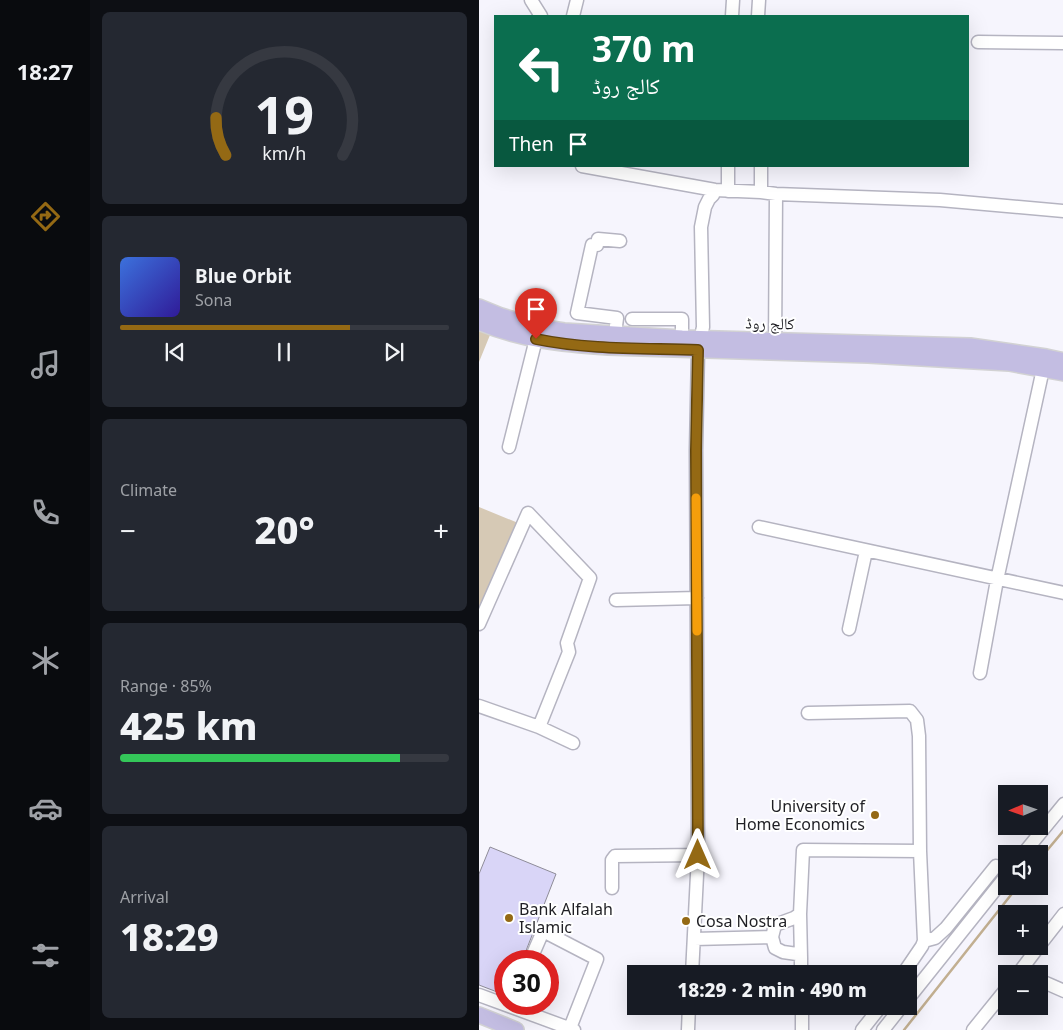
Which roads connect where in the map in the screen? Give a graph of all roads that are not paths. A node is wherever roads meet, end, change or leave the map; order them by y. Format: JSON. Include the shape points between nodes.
{"nodes":[{"id":1,"x":531,"y":0,"type":"edge"},
{"id":2,"x":577,"y":0,"type":"edge"},
{"id":3,"x":733,"y":0,"type":"edge"},
{"id":4,"x":759,"y":0,"type":"edge"},
{"id":5,"x":540,"y":15,"type":"edge"},
{"id":6,"x":573,"y":15,"type":"edge"},
{"id":7,"x":732,"y":15,"type":"edge"},
{"id":8,"x":758,"y":15,"type":"edge"},
{"id":9,"x":978,"y":42,"type":"dead end"},
{"id":10,"x":1063,"y":43,"type":"edge"},
{"id":11,"x":588,"y":167,"type":"edge"},
{"id":12,"x":728,"y":167,"type":"edge"},
{"id":13,"x":761,"y":167,"type":"edge"},
{"id":14,"x":715,"y":190,"type":"junction"},
{"id":15,"x":731,"y":191,"type":"junction"},
{"id":16,"x":755,"y":191,"type":"junction"},
{"id":17,"x":776,"y":194,"type":"junction"},
{"id":18,"x":1063,"y":211,"type":"edge"},
{"id":19,"x":620,"y":241,"type":"dead end"},
{"id":20,"x":479,"y":307,"type":"edge"},
{"id":21,"x":632,"y":319,"type":"dead end"},
{"id":22,"x":479,"y":322,"type":"edge"},
{"id":23,"x":615,"y":334,"type":"junction"},
{"id":24,"x":682,"y":338,"type":"junction"},
{"id":25,"x":536,"y":339,"type":"junction"},
{"id":26,"x":699,"y":345,"type":"junction"},
{"id":27,"x":775,"y":347,"type":"junction"},
{"id":28,"x":1063,"y":361,"type":"edge"},
{"id":29,"x":1043,"y":369,"type":"junction"},
{"id":30,"x":1063,"y":373,"type":"edge"},
{"id":31,"x":509,"y":447,"type":"dead end"},
{"id":32,"x":759,"y":527,"type":"dead end"},
{"id":33,"x":866,"y":551,"type":"junction"},
{"id":34,"x":997,"y":580,"type":"junction"},
{"id":35,"x":1063,"y":593,"type":"edge"},
{"id":36,"x":697,"y":598,"type":"junction"},
{"id":37,"x":616,"y":600,"type":"dead end"},
{"id":38,"x":479,"y":624,"type":"edge"},
{"id":39,"x":849,"y":629,"type":"dead end"},
{"id":40,"x":980,"y":673,"type":"dead end"},
{"id":41,"x":479,"y":706,"type":"edge"},
{"id":42,"x":808,"y":713,"type":"dead end"},
{"id":43,"x":539,"y":727,"type":"junction"},
{"id":44,"x":573,"y":743,"type":"dead end"},
{"id":45,"x":1063,"y":804,"type":"edge"},
{"id":46,"x":1030,"y":845,"type":"edge"},
{"id":47,"x":920,"y":851,"type":"junction"},
{"id":48,"x":698,"y":855,"type":"junction"},
{"id":49,"x":996,"y":866,"type":"dead end"},
{"id":50,"x":998,"y":886,"type":"edge"},
{"id":51,"x":612,"y":888,"type":"dead end"},
{"id":52,"x":800,"y":914,"type":"junction"},
{"id":53,"x":1063,"y":914,"type":"edge"},
{"id":54,"x":1048,"y":934,"type":"edge"},
{"id":55,"x":772,"y":937,"type":"junction"},
{"id":56,"x":694,"y":939,"type":"junction"},
{"id":57,"x":924,"y":941,"type":"junction"},
{"id":58,"x":535,"y":950,"type":"edge"},
{"id":59,"x":801,"y":958,"type":"junction"},
{"id":60,"x":693,"y":965,"type":"edge"},
{"id":61,"x":801,"y":965,"type":"edge"},
{"id":62,"x":909,"y":965,"type":"edge"},
{"id":63,"x":1048,"y":984,"type":"edge"},
{"id":64,"x":917,"y":988,"type":"edge"},
{"id":65,"x":1063,"y":990,"type":"edge"},
{"id":66,"x":479,"y":995,"type":"edge"},
{"id":67,"x":998,"y":999,"type":"edge"},
{"id":68,"x":494,"y":1000,"type":"edge"},
{"id":69,"x":479,"y":1015,"type":"edge"},
{"id":70,"x":536,"y":1015,"type":"edge"},
{"id":71,"x":689,"y":1015,"type":"edge"},
{"id":72,"x":801,"y":1015,"type":"edge"},
{"id":73,"x":874,"y":1015,"type":"edge"},
{"id":74,"x":895,"y":1015,"type":"edge"},
{"id":75,"x":572,"y":1029,"type":"edge"},
{"id":76,"x":516,"y":1030,"type":"edge"},
{"id":77,"x":688,"y":1030,"type":"edge"},
{"id":78,"x":802,"y":1030,"type":"edge"},
{"id":79,"x":862,"y":1030,"type":"edge"},
{"id":80,"x":883,"y":1030,"type":"edge"},
{"id":81,"x":973,"y":1030,"type":"edge"}],
"edges":[{"from":1,"to":5,"type":"street"},
{"from":2,"to":6,"type":"street"},
{"from":3,"to":7,"type":"street"},
{"from":4,"to":8,"type":"street"},
{"from":9,"to":10,"type":"street"},
{"from":11,"to":14,"type":"street"},
{"from":12,"to":15,"type":"street"},
{"from":13,"to":16,"type":"street"},
{"from":14,"to":15,"type":"street"},
{"from":14,"to":26,"type":"street","via":[[705,207],[701,227],[703,327]]},
{"from":15,"to":16,"type":"street"},
{"from":16,"to":17,"type":"street"},
{"from":17,"to":18,"type":"street","via":[[940,200]]},
{"from":17,"to":27,"type":"street"},
{"from":19,"to":23,"type":"street","via":[[598,239],[597,245],[592,244],[577,313],[617,318]]},
{"from":20,"to":23,"type":"main road","name":"کالج روڈ","via":[[538,327]]},
{"from":21,"to":24,"type":"street","via":[[682,319]]},
{"from":22,"to":25,"type":"main road","name":"کالج روڈ","via":[[507,333]]},
{"from":23,"to":24,"type":"main road","name":"کالج روڈ"},
{"from":24,"to":26,"type":"main road","name":"کالج روڈ"},
{"from":25,"to":26,"type":"main road","name":"کالج روڈ","via":[[609,347]]},
{"from":25,"to":31,"type":"street"},
{"from":26,"to":27,"type":"main road","name":"کالج روڈ"},
{"from":26,"to":36,"type":"street"},
{"from":27,"to":28,"type":"main road","name":"کالج روڈ","via":[[970,346]]},
{"from":27,"to":29,"type":"main road","name":"کالج روڈ","via":[[1009,363]]},
{"from":29,"to":30,"type":"main road","name":"کالج روڈ"},
{"from":29,"to":34,"type":"street"},
{"from":32,"to":33,"type":"street"},
{"from":33,"to":34,"type":"street"},
{"from":33,"to":39,"type":"street"},
{"from":34,"to":35,"type":"street"},
{"from":34,"to":40,"type":"street"},
{"from":36,"to":37,"type":"street"},
{"from":36,"to":48,"type":"street"},
{"from":38,"to":43,"type":"street","via":[[528,513],[590,578],[567,643],[569,652]]},
{"from":41,"to":43,"type":"street"},
{"from":42,"to":47,"type":"street","via":[[910,711],[917,720],[919,736]]},
{"from":43,"to":44,"type":"street"},
{"from":45,"to":46,"type":"street"},
{"from":47,"to":52,"type":"street","via":[[803,850]]},
{"from":47,"to":57,"type":"street"},
{"from":48,"to":51,"type":"street","via":[[615,856],[612,860]]},
{"from":48,"to":56,"type":"street"},
{"from":49,"to":57,"type":"street","via":[[946,928],[935,938]]},
{"from":50,"to":64,"type":"street"},
{"from":52,"to":55,"type":"street","via":[[775,925]]},
{"from":52,"to":59,"type":"street"},
{"from":53,"to":54,"type":"street"},
{"from":55,"to":56,"type":"street"},
{"from":55,"to":59,"type":"street","via":[[775,948]]},
{"from":56,"to":60,"type":"street"},
{"from":57,"to":62,"type":"street"},
{"from":58,"to":75,"type":"street","via":[[543,931],[597,959]]},
{"from":59,"to":61,"type":"street"},
{"from":63,"to":65,"type":"street"},
{"from":66,"to":68,"type":"street"},
{"from":67,"to":81,"type":"street"},
{"from":69,"to":76,"type":"main road"},
{"from":70,"to":75,"type":"street"},
{"from":71,"to":77,"type":"street"},
{"from":72,"to":78,"type":"street"},
{"from":73,"to":79,"type":"street"},
{"from":74,"to":80,"type":"street"}]}
